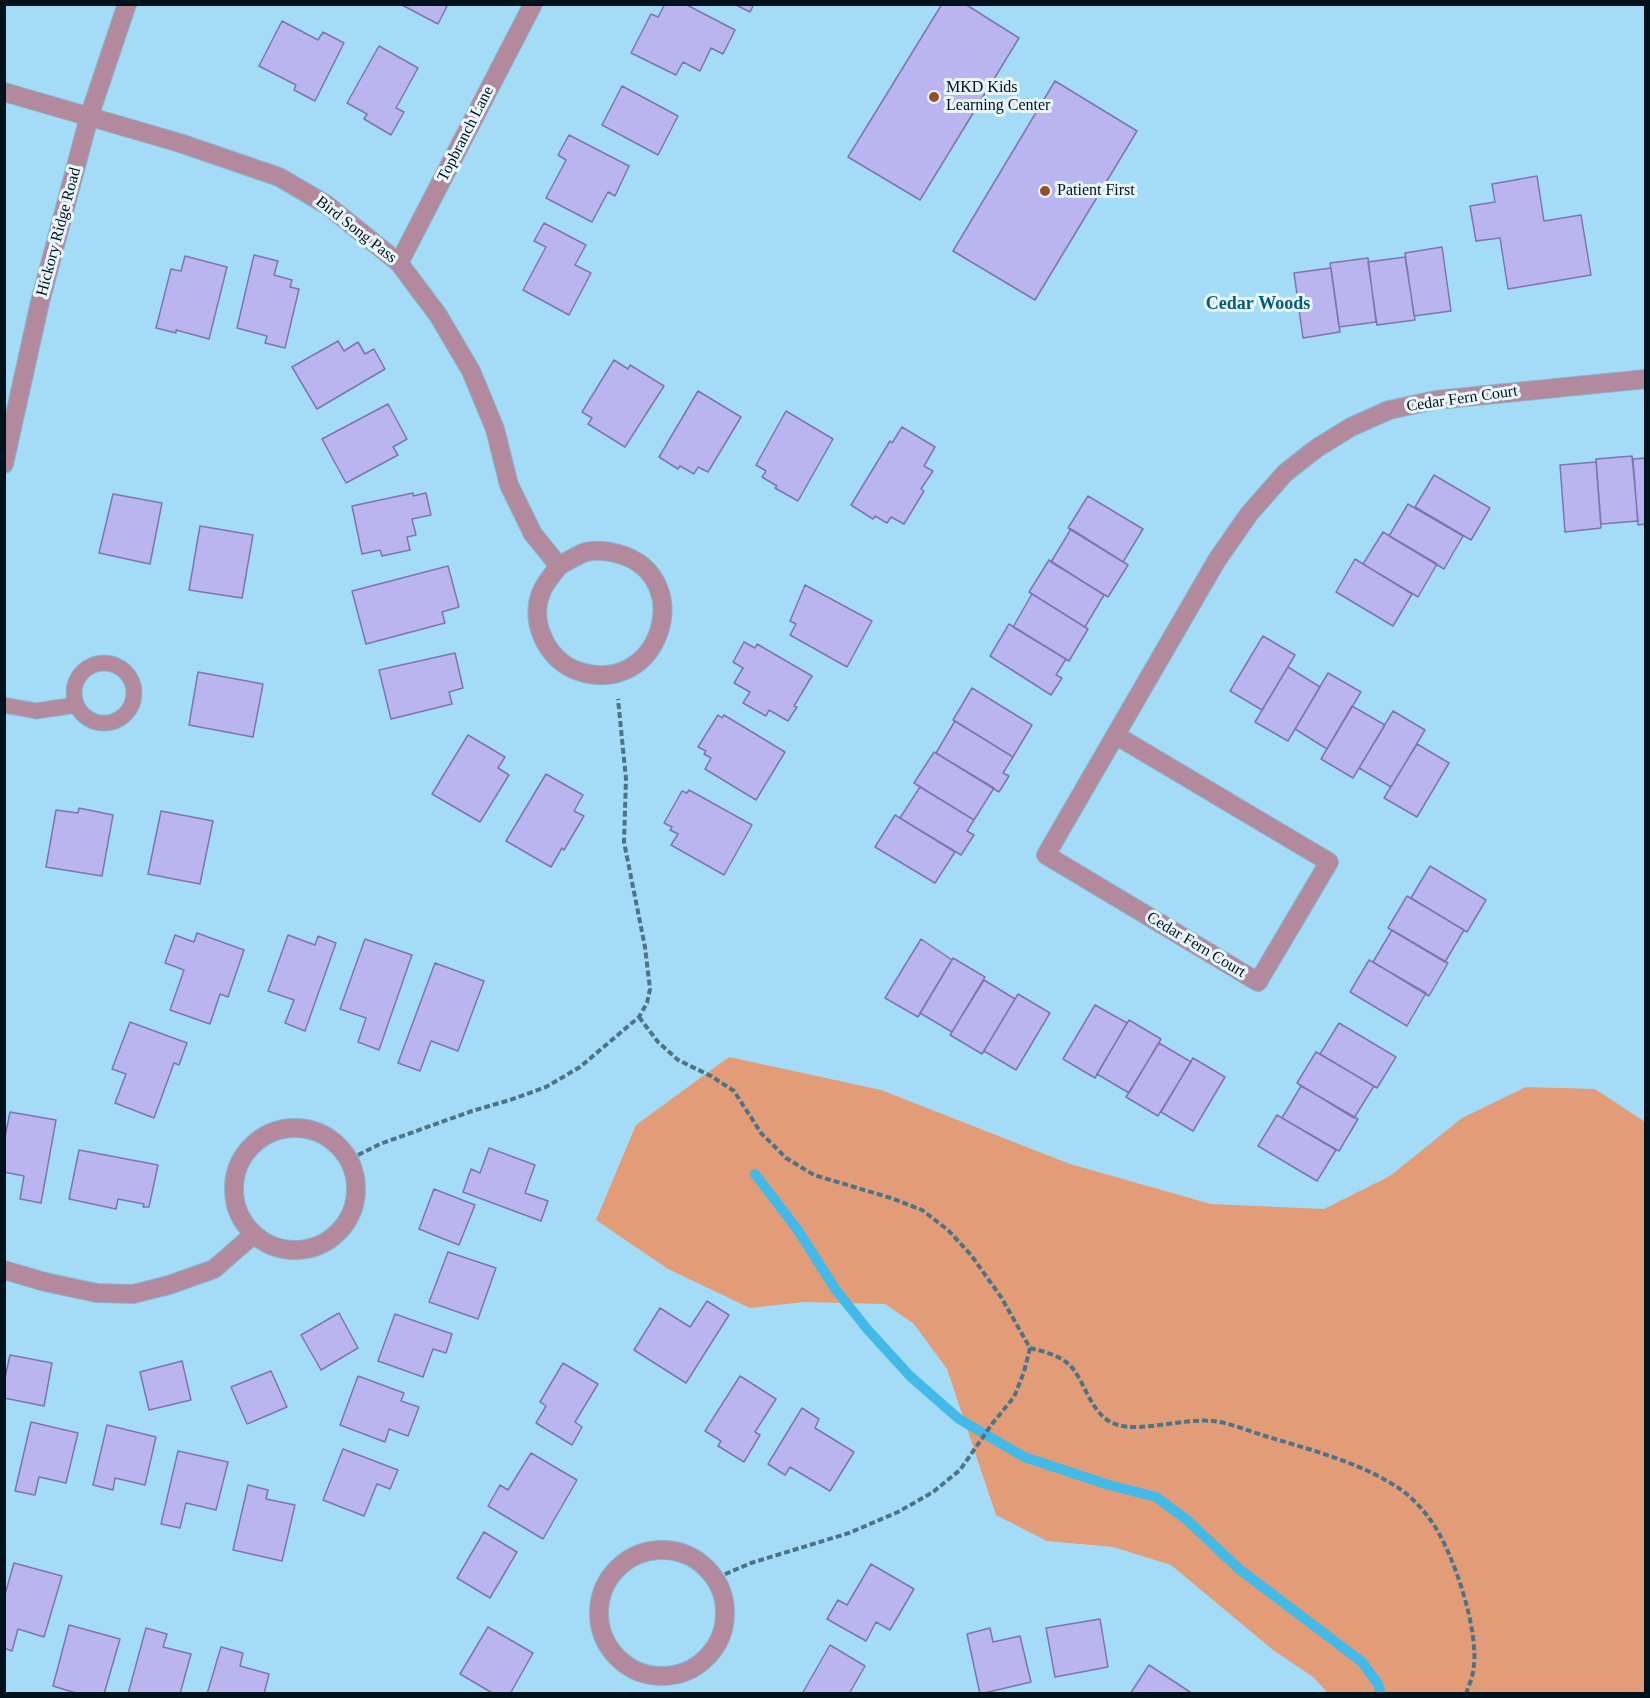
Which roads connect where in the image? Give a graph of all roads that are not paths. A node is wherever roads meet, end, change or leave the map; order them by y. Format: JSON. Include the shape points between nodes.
{"nodes":[{"id":1,"x":127,"y":4,"type":"edge"},
{"id":2,"x":534,"y":4,"type":"edge"},
{"id":3,"x":4,"y":92,"type":"edge"},
{"id":4,"x":89,"y":117,"type":"junction"},
{"id":5,"x":399,"y":263,"type":"junction"},
{"id":6,"x":1646,"y":379,"type":"edge"},
{"id":7,"x":4,"y":464,"type":"edge"},
{"id":8,"x":559,"y":566,"type":"junction"},
{"id":9,"x":4,"y":705,"type":"edge"},
{"id":10,"x":76,"y":705,"type":"junction"},
{"id":11,"x":1116,"y":736,"type":"junction"},
{"id":12,"x":253,"y":1235,"type":"junction"},
{"id":13,"x":4,"y":1270,"type":"edge"},
{"id":14,"x":666,"y":1685,"type":"edge"}],
"edges":[{"from":1,"to":4,"type":"street","name":"Hickory Ridge Road"},
{"from":2,"to":5,"type":"street","name":"Topbranch Lane"},
{"from":3,"to":4,"type":"street","name":"Bird Song Pass"},
{"from":4,"to":5,"type":"street","name":"Bird Song Pass","via":[[279,177],[327,205]]},
{"from":4,"to":7,"type":"street","name":"Hickory Ridge Road","via":[[40,302]]},
{"from":5,"to":8,"type":"street","name":"Bird Song Pass","via":[[438,315],[471,371],[495,429],[509,485],[533,534]]},
{"from":6,"to":11,"type":"street","name":"Cedar Fern Court","via":[[1436,400],[1380,414],[1317,448],[1285,473],[1249,514],[1217,560]]},
{"from":8,"to":8,"type":"street","via":[[585,552],[606,550],[629,557],[646,570],[658,588],[663,614],[649,653],[615,675],[592,676],[570,669],[556,658],[543,639],[538,614],[541,593]]},
{"from":9,"to":10,"type":"lane","via":[[36,711]]},
{"from":10,"to":10,"type":"lane","via":[[86,718],[100,724],[115,722],[129,711],[134,691],[130,678],[120,667],[97,663],[78,679],[74,691]]},
{"from":11,"to":11,"type":"street","name":"Cedar Fern Court","via":[[1329,862],[1258,981],[1046,855]]},
{"from":12,"to":12,"type":"street","via":[[235,1206],[233,1183],[238,1162],[250,1146],[271,1131],[292,1127],[316,1130],[337,1143],[350,1159],[357,1183],[353,1210],[337,1234],[317,1247],[298,1251],[275,1248]]},
{"from":12,"to":13,"type":"street","via":[[214,1269],[133,1294],[97,1293]]},
{"from":14,"to":14,"type":"street","via":[[616,1657],[604,1640],[598,1617],[603,1590],[614,1571],[634,1556],[655,1550],[681,1552],[702,1562],[716,1578],[725,1601],[725,1625],[718,1645],[705,1661]]}]}
